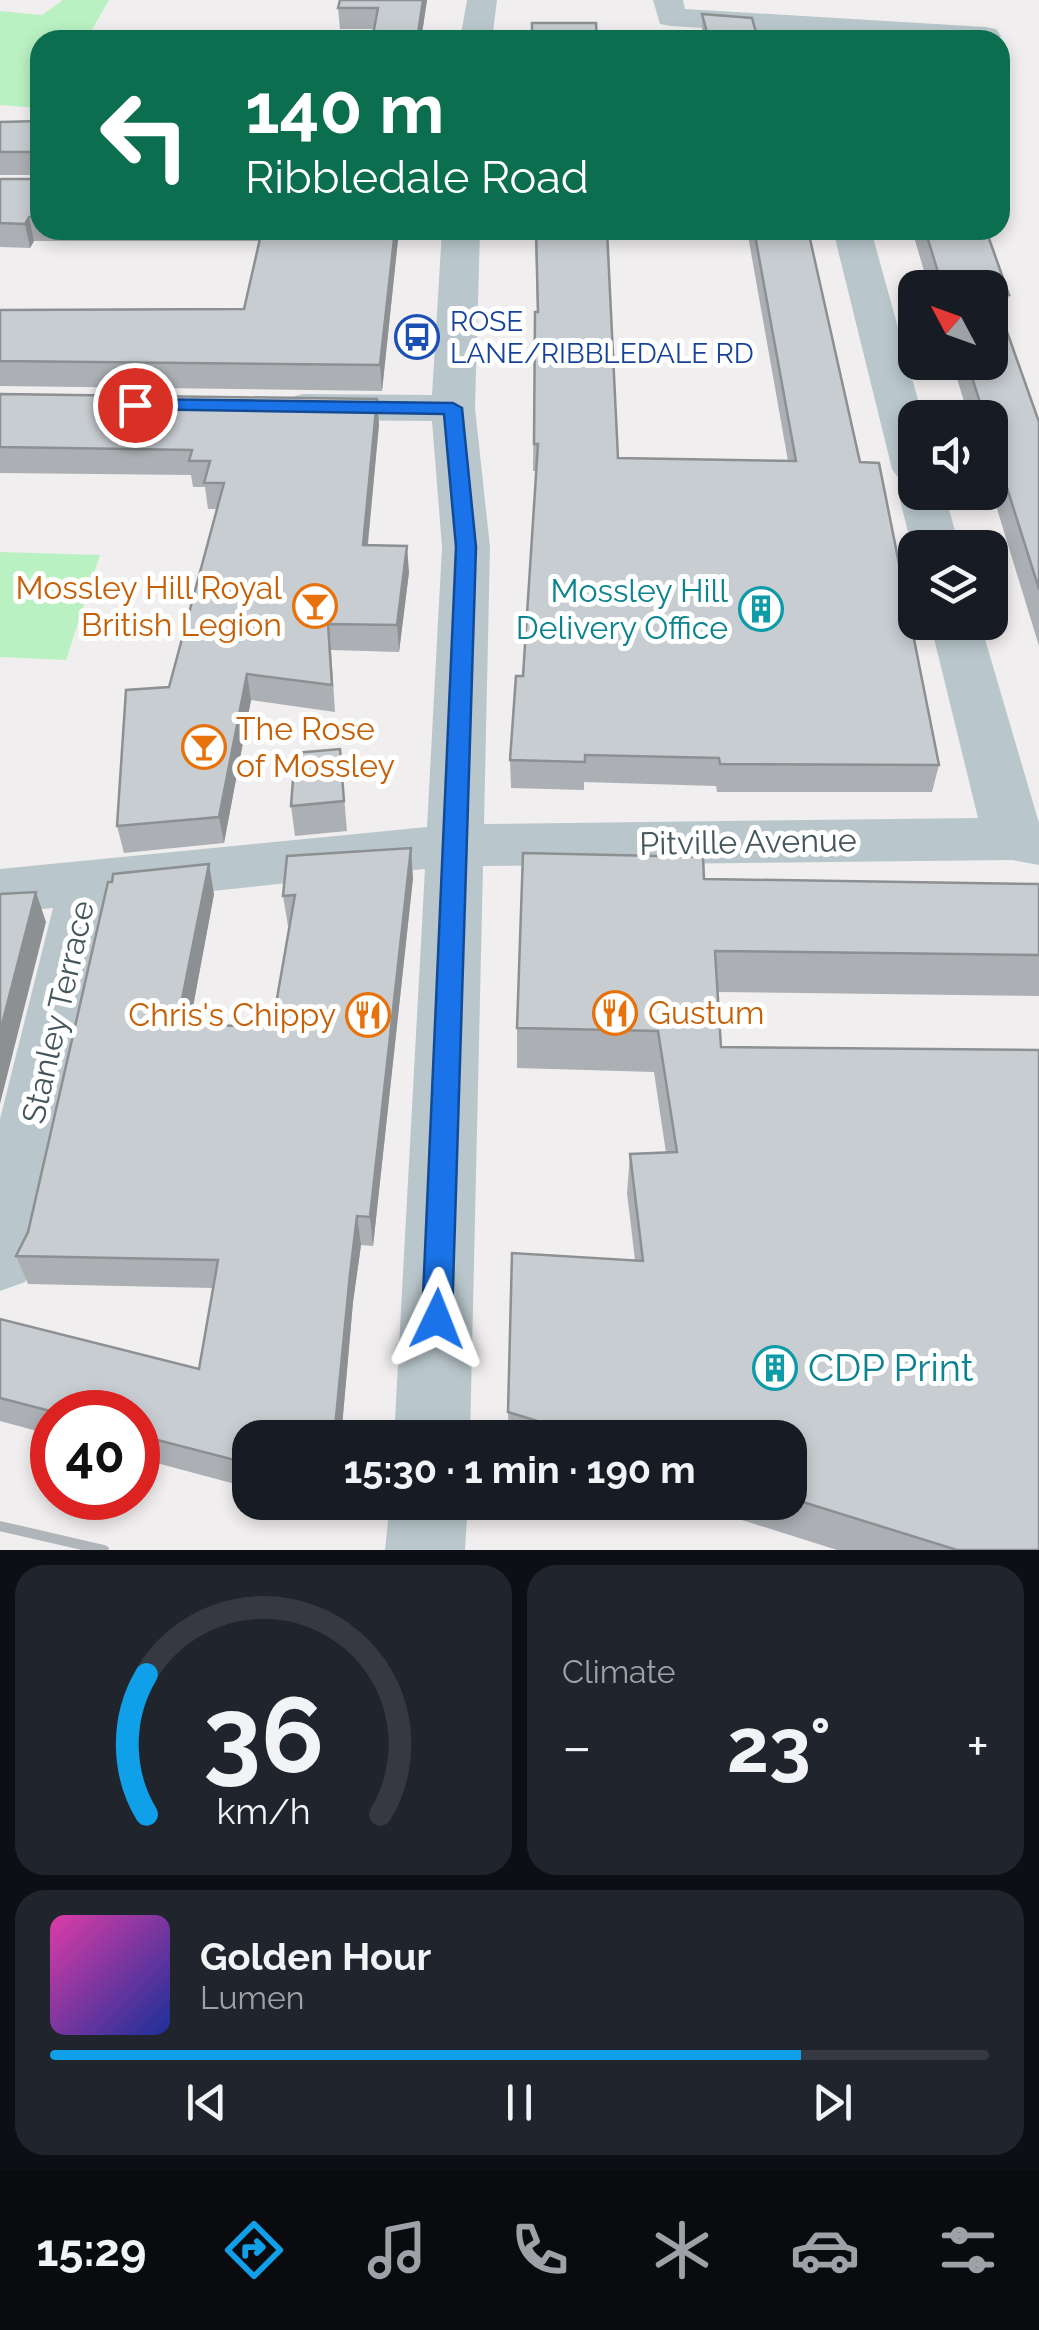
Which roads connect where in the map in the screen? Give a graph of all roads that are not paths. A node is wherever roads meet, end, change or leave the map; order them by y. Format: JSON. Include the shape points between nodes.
{"nodes":[{"id":1,"x":480,"y":0,"type":"edge"},
{"id":2,"x":670,"y":8,"type":"edge"},
{"id":3,"x":477,"y":30,"type":"edge"},
{"id":4,"x":801,"y":30,"type":"edge"},
{"id":5,"x":461,"y":240,"type":"edge"},
{"id":6,"x":855,"y":240,"type":"edge"},
{"id":7,"x":898,"y":405,"type":"edge"},
{"id":8,"x":260,"y":406,"type":"edge"},
{"id":9,"x":453,"y":408,"type":"junction"},
{"id":10,"x":961,"y":640,"type":"edge"},
{"id":11,"x":1026,"y":841,"type":"edge"},
{"id":12,"x":456,"y":845,"type":"junction"},
{"id":13,"x":88,"y":881,"type":"junction"},
{"id":14,"x":0,"y":891,"type":"edge"},
{"id":15,"x":0,"y":1259,"type":"edge"},
{"id":16,"x":433,"y":1420,"type":"edge"},
{"id":17,"x":427,"y":1520,"type":"edge"},
{"id":18,"x":426,"y":1550,"type":"edge"}],
"edges":[{"from":1,"to":3,"type":"street"},
{"from":2,"to":4,"type":"street"},
{"from":5,"to":9,"type":"street"},
{"from":6,"to":7,"type":"street"},
{"from":8,"to":9,"type":"street"},
{"from":9,"to":12,"type":"street","via":[[466,547]]},
{"from":10,"to":11,"type":"street"},
{"from":11,"to":12,"type":"street","name":"Pitville Avenue"},
{"from":12,"to":13,"type":"street","name":"Pitville Avenue"},
{"from":12,"to":16,"type":"street"},
{"from":13,"to":14,"type":"street","name":"Pitville Avenue"},
{"from":13,"to":15,"type":"street","name":"Stanley Terrace"},
{"from":17,"to":18,"type":"street"}]}
